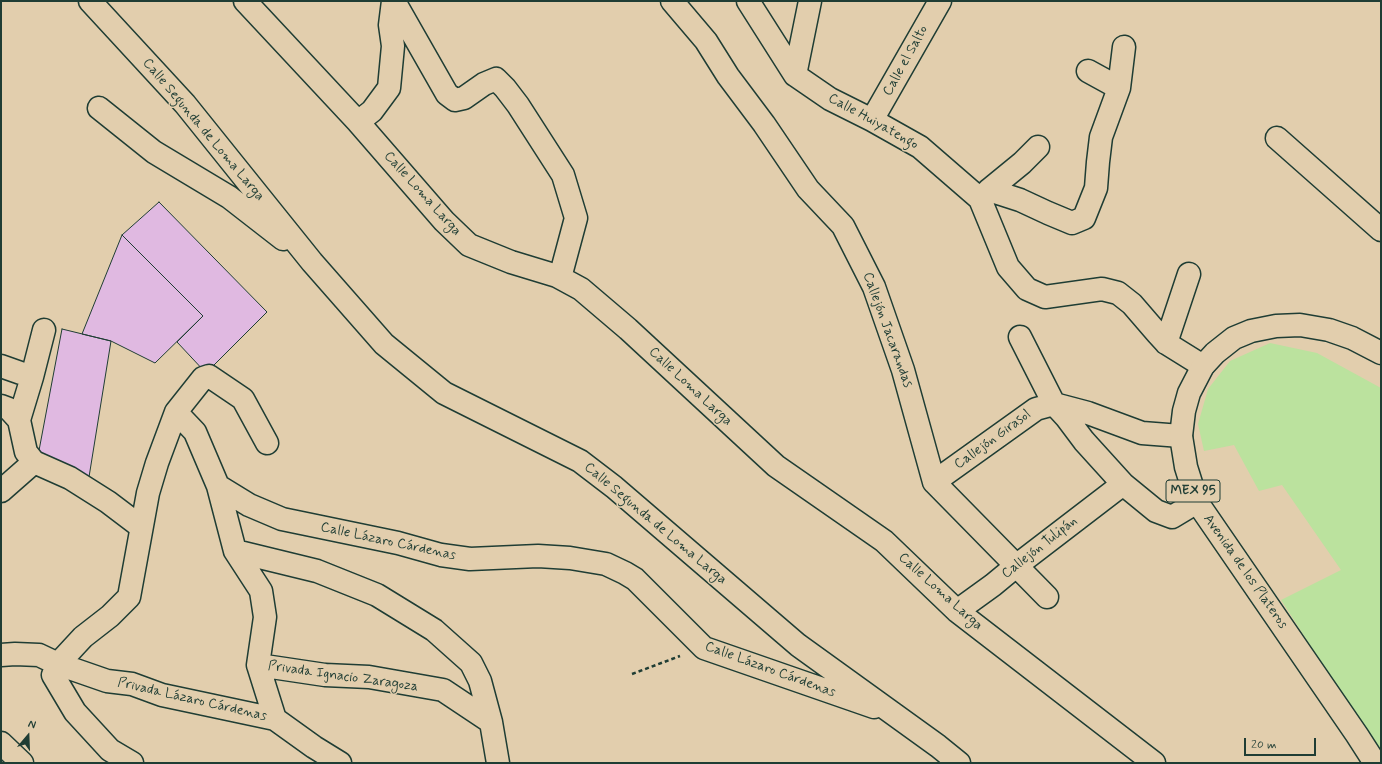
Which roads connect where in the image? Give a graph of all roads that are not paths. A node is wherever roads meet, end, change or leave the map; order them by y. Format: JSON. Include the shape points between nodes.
{"nodes":[{"id":1,"x":90,"y":1,"type":"edge"},
{"id":2,"x":244,"y":1,"type":"edge"},
{"id":3,"x":393,"y":1,"type":"edge"},
{"id":4,"x":672,"y":1,"type":"edge"},
{"id":5,"x":748,"y":1,"type":"edge"},
{"id":6,"x":810,"y":1,"type":"edge"},
{"id":7,"x":940,"y":1,"type":"edge"},
{"id":8,"x":1124,"y":47,"type":"dead end"},
{"id":9,"x":1088,"y":71,"type":"dead end"},
{"id":10,"x":795,"y":75,"type":"junction"},
{"id":11,"x":1119,"y":88,"type":"junction"},
{"id":12,"x":99,"y":108,"type":"dead end"},
{"id":13,"x":872,"y":120,"type":"junction"},
{"id":14,"x":358,"y":122,"type":"junction"},
{"id":15,"x":1277,"y":138,"type":"dead end"},
{"id":16,"x":1038,"y":147,"type":"dead end"},
{"id":17,"x":984,"y":195,"type":"junction"},
{"id":18,"x":1381,"y":230,"type":"edge"},
{"id":19,"x":312,"y":262,"type":"junction"},
{"id":20,"x":1189,"y":274,"type":"dead end"},
{"id":21,"x":557,"y":276,"type":"junction"},
{"id":22,"x":44,"y":330,"type":"dead end"},
{"id":23,"x":1020,"y":337,"type":"dead end"},
{"id":24,"x":1166,"y":343,"type":"junction"},
{"id":25,"x":1381,"y":353,"type":"edge"},
{"id":26,"x":1,"y":366,"type":"edge"},
{"id":27,"x":1203,"y":366,"type":"junction"},
{"id":28,"x":32,"y":377,"type":"junction"},
{"id":29,"x":1054,"y":404,"type":"junction"},
{"id":30,"x":1,"y":406,"type":"edge"},
{"id":31,"x":176,"y":412,"type":"junction"},
{"id":32,"x":19,"y":420,"type":"junction"},
{"id":33,"x":1181,"y":436,"type":"junction"},
{"id":34,"x":267,"y":443,"type":"dead end"},
{"id":35,"x":34,"y":462,"type":"junction"},
{"id":36,"x":934,"y":482,"type":"junction"},
{"id":37,"x":1123,"y":484,"type":"junction"},
{"id":38,"x":218,"y":486,"type":"junction"},
{"id":39,"x":1,"y":491,"type":"edge"},
{"id":40,"x":1197,"y":502,"type":"junction"},
{"id":41,"x":141,"y":527,"type":"junction"},
{"id":42,"x":235,"y":551,"type":"junction"},
{"id":43,"x":1016,"y":566,"type":"junction"},
{"id":44,"x":1046,"y":597,"type":"dead end"},
{"id":45,"x":956,"y":611,"type":"junction"},
{"id":46,"x":1,"y":655,"type":"edge"},
{"id":47,"x":58,"y":664,"type":"junction"},
{"id":48,"x":258,"y":665,"type":"junction"},
{"id":49,"x":897,"y":715,"type":"junction"},
{"id":50,"x":275,"y":719,"type":"junction"},
{"id":51,"x":491,"y":722,"type":"junction"},
{"id":52,"x":1,"y":743,"type":"edge"},
{"id":53,"x":22,"y":763,"type":"edge"},
{"id":54,"x":132,"y":763,"type":"edge"},
{"id":55,"x":340,"y":763,"type":"edge"},
{"id":56,"x":498,"y":763,"type":"edge"},
{"id":57,"x":959,"y":763,"type":"edge"},
{"id":58,"x":1154,"y":763,"type":"edge"},
{"id":59,"x":1375,"y":763,"type":"edge"}],
"edges":[{"from":1,"to":19,"type":"street","name":"Calle Segunda de Loma Larga","via":[[185,104]]},
{"from":2,"to":14,"type":"street","name":"Calle Loma Larga"},
{"from":3,"to":14,"type":"street","via":[[390,25],[393,46],[389,88],[372,111]]},
{"from":3,"to":21,"type":"street","via":[[447,94],[455,100],[464,98],[496,79],[518,105],[562,174],[576,218],[561,274]]},
{"from":4,"to":36,"type":"street","name":"Callejón Jacarandas","via":[[706,41],[808,188],[843,226],[874,287],[903,370]]},
{"from":5,"to":10,"type":"street","name":"Calle Huiyatengo"},
{"from":6,"to":10,"type":"street"},
{"from":7,"to":13,"type":"street","name":"Calle el Salto"},
{"from":8,"to":11,"type":"street"},
{"from":9,"to":11,"type":"street"},
{"from":10,"to":13,"type":"street","name":"Calle Huiyatengo","via":[[830,99]]},
{"from":11,"to":17,"type":"street","via":[[1101,137],[1096,188],[1084,218],[1072,223],[1020,200]]},
{"from":12,"to":19,"type":"street","name":"Calle Segunda de Loma Larga","via":[[154,152],[229,197]]},
{"from":13,"to":17,"type":"street","name":"Calle Huiyatengo","via":[[920,147]]},
{"from":14,"to":21,"type":"street","name":"Calle Loma Larga","via":[[444,221],[469,245],[511,262]]},
{"from":15,"to":18,"type":"street"},
{"from":16,"to":17,"type":"street"},
{"from":17,"to":24,"type":"street","name":"Calle Huiyatengo","via":[[1008,267],[1027,289],[1044,297],[1102,290],[1118,293],[1132,304]]},
{"from":19,"to":49,"type":"street","name":"Calle Segunda de Loma Larga","via":[[384,344],[444,393],[580,461],[614,487],[798,645]]},
{"from":20,"to":24,"type":"street"},
{"from":21,"to":45,"type":"street","name":"Calle Loma Larga","via":[[581,289],[628,329],[776,466],[884,541]]},
{"from":22,"to":28,"type":"street"},
{"from":23,"to":29,"type":"street"},
{"from":24,"to":27,"type":"street","name":"Calle Huiyatengo"},
{"from":25,"to":27,"type":"street","name":"Avenida de los Plateros","number":"MEX 95","via":[[1330,330],[1300,324],[1251,331],[1234,338]]},
{"from":26,"to":28,"type":"street"},
{"from":27,"to":33,"type":"street","name":"Avenida de los Plateros","number":"MEX 95","via":[[1184,411]]},
{"from":28,"to":32,"type":"street"},
{"from":29,"to":33,"type":"street","via":[[1088,413],[1142,433]]},
{"from":29,"to":36,"type":"street","name":"Callejón Girasol","via":[[1036,409]]},
{"from":29,"to":37,"type":"street"},
{"from":30,"to":32,"type":"street","via":[[9,409]]},
{"from":31,"to":34,"type":"street","via":[[203,378],[209,376],[243,399]]},
{"from":31,"to":38,"type":"street","via":[[195,432]]},
{"from":31,"to":41,"type":"street","via":[[157,463]]},
{"from":32,"to":35,"type":"street","via":[[26,452]]},
{"from":33,"to":40,"type":"street","name":"Avenida de los Plateros","number":"MEX 95","via":[[1186,467]]},
{"from":35,"to":39,"type":"street"},
{"from":35,"to":41,"type":"street","via":[[70,478]]},
{"from":36,"to":43,"type":"street","name":"Callejón Jacarandas"},
{"from":37,"to":40,"type":"street","via":[[1156,510],[1172,518]]},
{"from":37,"to":43,"type":"street","name":"Callejón Tulipán"},
{"from":38,"to":42,"type":"street"},
{"from":38,"to":49,"type":"street","name":"Calle Lázaro Cárdenas","via":[[249,505],[282,519],[398,543],[441,555],[470,559],[538,556],[606,564],[635,579],[704,648]]},
{"from":40,"to":59,"type":"street","name":"Avenida de los Plateros","number":"MEX 95"},
{"from":41,"to":47,"type":"street","via":[[129,597],[83,637]]},
{"from":42,"to":48,"type":"street","via":[[261,591],[265,617]]},
{"from":42,"to":51,"type":"street","via":[[317,571],[377,595],[434,630],[471,663],[480,681]]},
{"from":43,"to":44,"type":"street","name":"Callejón Jacarandas"},
{"from":43,"to":45,"type":"street","name":"Callejón Tulipán"},
{"from":45,"to":58,"type":"street","name":"Calle Loma Larga"},
{"from":46,"to":47,"type":"street","name":"Privada Lázaro Cárdenas","via":[[39,655]]},
{"from":47,"to":50,"type":"street","name":"Privada Lázaro Cárdenas","via":[[108,682],[132,684],[162,695]]},
{"from":47,"to":54,"type":"street","via":[[53,675],[75,712],[110,750]]},
{"from":48,"to":50,"type":"street"},
{"from":48,"to":51,"type":"street","name":"Privada Ignacio Zaragoza","via":[[325,675],[369,677],[443,690]]},
{"from":49,"to":57,"type":"street","name":"Calle Segunda de Loma Larga"},
{"from":50,"to":55,"type":"street","name":"Privada Lázaro Cárdenas"},
{"from":51,"to":56,"type":"street"},
{"from":52,"to":53,"type":"street"}]}
